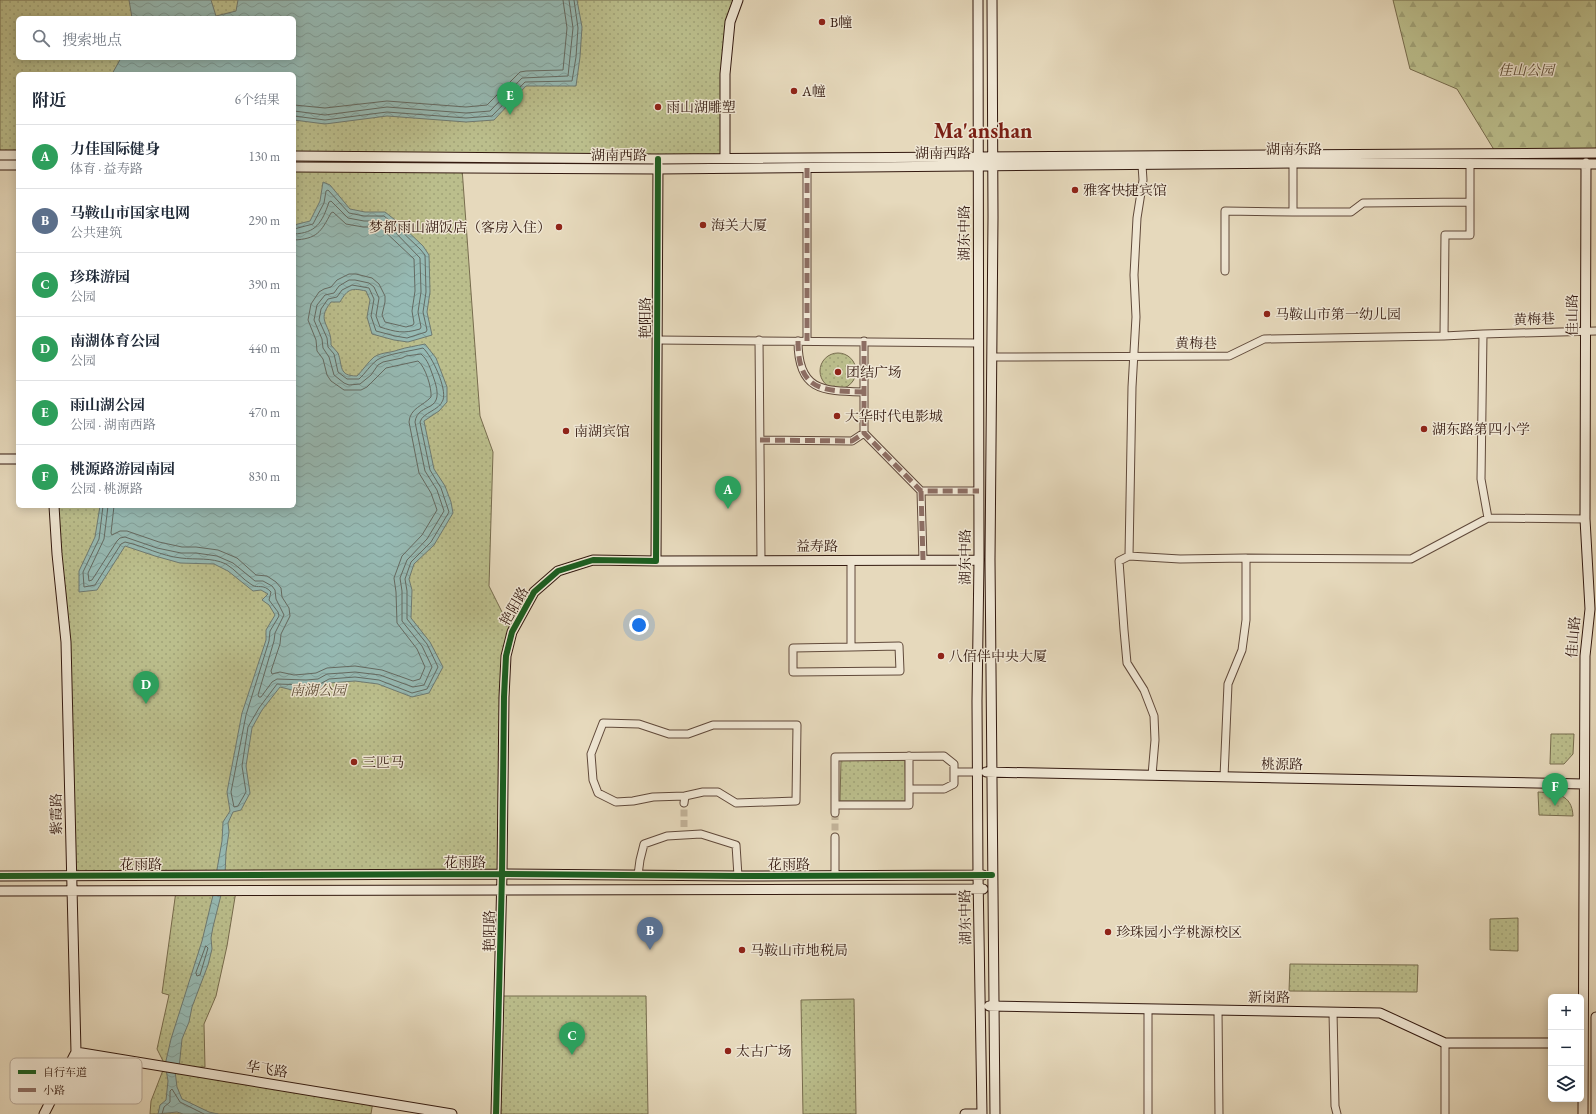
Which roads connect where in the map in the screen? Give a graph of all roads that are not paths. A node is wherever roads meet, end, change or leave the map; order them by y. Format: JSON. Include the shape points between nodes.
{"nodes":[{"id":1,"x":738,"y":0,"type":"edge"},
{"id":2,"x":978,"y":0,"type":"edge"},
{"id":3,"x":992,"y":0,"type":"edge"},
{"id":4,"x":1596,"y":153,"type":"edge"},
{"id":5,"x":0,"y":155,"type":"edge"},
{"id":6,"x":16,"y":155,"type":"edge"},
{"id":7,"x":296,"y":156,"type":"edge"},
{"id":8,"x":725,"y":158,"type":"junction"},
{"id":9,"x":658,"y":159,"type":"junction"},
{"id":10,"x":978,"y":162,"type":"junction"},
{"id":11,"x":993,"y":162,"type":"junction"},
{"id":12,"x":1293,"y":163,"type":"junction"},
{"id":13,"x":1470,"y":163,"type":"junction"},
{"id":14,"x":1586,"y":163,"type":"junction"},
{"id":15,"x":1596,"y":164,"type":"edge"},
{"id":16,"x":0,"y":165,"type":"edge"},
{"id":17,"x":16,"y":165,"type":"edge"},
{"id":18,"x":1142,"y":165,"type":"junction"},
{"id":19,"x":296,"y":167,"type":"edge"},
{"id":20,"x":807,"y":168,"type":"junction"},
{"id":21,"x":658,"y":169,"type":"junction"},
{"id":22,"x":1470,"y":202,"type":"junction"},
{"id":23,"x":1293,"y":212,"type":"junction"},
{"id":24,"x":1226,"y":271,"type":"dead end"},
{"id":25,"x":1586,"y":331,"type":"junction"},
{"id":26,"x":1596,"y":331,"type":"edge"},
{"id":27,"x":1483,"y":334,"type":"junction"},
{"id":28,"x":1444,"y":336,"type":"junction"},
{"id":29,"x":657,"y":340,"type":"junction"},
{"id":30,"x":759,"y":340,"type":"junction"},
{"id":31,"x":798,"y":341,"type":"junction"},
{"id":32,"x":807,"y":341,"type":"junction"},
{"id":33,"x":864,"y":341,"type":"junction"},
{"id":34,"x":978,"y":343,"type":"junction"},
{"id":35,"x":1134,"y":356,"type":"junction"},
{"id":36,"x":992,"y":357,"type":"junction"},
{"id":37,"x":864,"y":392,"type":"junction"},
{"id":38,"x":864,"y":433,"type":"junction"},
{"id":39,"x":760,"y":440,"type":"junction"},
{"id":40,"x":16,"y":458,"type":"edge"},
{"id":41,"x":0,"y":459,"type":"edge"},
{"id":42,"x":921,"y":491,"type":"junction"},
{"id":43,"x":979,"y":491,"type":"junction"},
{"id":44,"x":54,"y":508,"type":"edge"},
{"id":45,"x":1488,"y":518,"type":"junction"},
{"id":46,"x":1585,"y":519,"type":"junction"},
{"id":47,"x":1129,"y":556,"type":"junction"},
{"id":48,"x":1246,"y":558,"type":"junction"},
{"id":49,"x":761,"y":560,"type":"junction"},
{"id":50,"x":851,"y":560,"type":"junction"},
{"id":51,"x":923,"y":560,"type":"junction"},
{"id":52,"x":979,"y":560,"type":"junction"},
{"id":53,"x":656,"y":561,"type":"junction"},
{"id":54,"x":1596,"y":600,"type":"edge"},
{"id":55,"x":1590,"y":609,"type":"junction"},
{"id":56,"x":851,"y":647,"type":"junction"},
{"id":57,"x":909,"y":756,"type":"junction"},
{"id":58,"x":954,"y":772,"type":"junction"},
{"id":59,"x":978,"y":772,"type":"junction"},
{"id":60,"x":992,"y":772,"type":"junction"},
{"id":61,"x":1152,"y":775,"type":"junction"},
{"id":62,"x":1224,"y":777,"type":"junction"},
{"id":63,"x":1584,"y":784,"type":"junction"},
{"id":64,"x":909,"y":790,"type":"junction"},
{"id":65,"x":685,"y":800,"type":"joint"},
{"id":66,"x":684,"y":827,"type":"tunnel mouth"},
{"id":67,"x":685,"y":835,"type":"junction"},
{"id":68,"x":835,"y":837,"type":"tunnel mouth"},
{"id":69,"x":502,"y":874,"type":"junction"},
{"id":70,"x":992,"y":875,"type":"junction"},
{"id":71,"x":0,"y":876,"type":"edge"},
{"id":72,"x":71,"y":876,"type":"junction"},
{"id":73,"x":638,"y":876,"type":"junction"},
{"id":74,"x":738,"y":876,"type":"junction"},
{"id":75,"x":835,"y":876,"type":"junction"},
{"id":76,"x":978,"y":876,"type":"junction"},
{"id":77,"x":978,"y":889,"type":"junction"},
{"id":78,"x":992,"y":889,"type":"junction"},
{"id":79,"x":502,"y":890,"type":"junction"},
{"id":80,"x":0,"y":891,"type":"edge"},
{"id":81,"x":72,"y":891,"type":"junction"},
{"id":82,"x":980,"y":1006,"type":"junction"},
{"id":83,"x":994,"y":1006,"type":"junction"},
{"id":84,"x":1148,"y":1008,"type":"junction"},
{"id":85,"x":1218,"y":1010,"type":"junction"},
{"id":86,"x":1333,"y":1012,"type":"junction"},
{"id":87,"x":1596,"y":1017,"type":"edge"},
{"id":88,"x":1582,"y":1030,"type":"edge"},
{"id":89,"x":1446,"y":1043,"type":"junction"},
{"id":90,"x":1548,"y":1043,"type":"edge"},
{"id":91,"x":76,"y":1052,"type":"junction"},
{"id":92,"x":73,"y":1058,"type":"edge"},
{"id":93,"x":112,"y":1058,"type":"edge"},
{"id":94,"x":142,"y":1063,"type":"edge"},
{"id":95,"x":1584,"y":1071,"type":"edge"},
{"id":96,"x":1596,"y":1071,"type":"edge"},
{"id":97,"x":1583,"y":1102,"type":"edge"},
{"id":98,"x":49,"y":1104,"type":"edge"},
{"id":99,"x":44,"y":1114,"type":"edge"},
{"id":100,"x":452,"y":1114,"type":"edge"},
{"id":101,"x":496,"y":1114,"type":"edge"},
{"id":102,"x":965,"y":1114,"type":"edge"},
{"id":103,"x":982,"y":1114,"type":"edge"},
{"id":104,"x":995,"y":1114,"type":"edge"},
{"id":105,"x":1148,"y":1114,"type":"edge"},
{"id":106,"x":1219,"y":1114,"type":"edge"},
{"id":107,"x":1337,"y":1114,"type":"edge"},
{"id":108,"x":1445,"y":1114,"type":"edge"},
{"id":109,"x":1583,"y":1114,"type":"edge"},
{"id":110,"x":1596,"y":1114,"type":"edge"}],
"edges":[{"from":1,"to":8,"type":"street","via":[[730,22],[726,67]]},
{"from":2,"to":10,"type":"street","name":"湖东中路"},
{"from":3,"to":11,"type":"street","name":"湖东中路"},
{"from":4,"to":11,"type":"street"},
{"from":5,"to":6,"type":"street"},
{"from":7,"to":9,"type":"street","name":"湖南西路"},
{"from":8,"to":9,"type":"street","name":"湖南西路"},
{"from":8,"to":10,"type":"street","name":"湖南西路"},
{"from":9,"to":21,"type":"street","name":"艳阳路"},
{"from":10,"to":11,"type":"street"},
{"from":10,"to":20,"type":"street","name":"湖南西路"},
{"from":10,"to":34,"type":"street","name":"湖东中路"},
{"from":11,"to":18,"type":"street","name":"湖南东路"},
{"from":11,"to":36,"type":"street","name":"湖东中路"},
{"from":12,"to":13,"type":"street","name":"湖南东路"},
{"from":12,"to":18,"type":"street","name":"湖南东路"},
{"from":12,"to":23,"type":"street"},
{"from":13,"to":14,"type":"street","name":"湖南东路"},
{"from":13,"to":22,"type":"street"},
{"from":14,"to":15,"type":"street","name":"湖南东路"},
{"from":14,"to":25,"type":"street","name":"佳山路"},
{"from":16,"to":17,"type":"street"},
{"from":18,"to":35,"type":"street","via":[[1143,180],[1137,218],[1134,275]]},
{"from":19,"to":21,"type":"street","name":"湖南西路"},
{"from":20,"to":21,"type":"street","name":"湖南西路"},
{"from":20,"to":32,"type":"street"},
{"from":21,"to":29,"type":"street","name":"艳阳路"},
{"from":22,"to":23,"type":"street","via":[[1363,203],[1351,212]]},
{"from":22,"to":28,"type":"street","via":[[1470,235],[1444,235]]},
{"from":23,"to":24,"type":"street","via":[[1225,211]]},
{"from":25,"to":26,"type":"street","name":"黄梅巷"},
{"from":25,"to":27,"type":"street","name":"黄梅巷"},
{"from":25,"to":46,"type":"street","name":"佳山路"},
{"from":27,"to":28,"type":"street","name":"黄梅巷"},
{"from":27,"to":45,"type":"street","via":[[1481,479]]},
{"from":28,"to":35,"type":"street","name":"黄梅巷","via":[[1264,339],[1229,356]]},
{"from":29,"to":30,"type":"street"},
{"from":29,"to":53,"type":"street","name":"艳阳路"},
{"from":30,"to":31,"type":"street"},
{"from":30,"to":39,"type":"street"},
{"from":31,"to":32,"type":"street"},
{"from":31,"to":37,"type":"street","via":[[798,355],[803,372],[813,385],[832,391]]},
{"from":32,"to":33,"type":"street"},
{"from":33,"to":34,"type":"street"},
{"from":33,"to":37,"type":"street"},
{"from":34,"to":43,"type":"street","name":"湖东中路"},
{"from":35,"to":36,"type":"street","name":"黄梅巷"},
{"from":35,"to":47,"type":"street"},
{"from":36,"to":60,"type":"street","name":"湖东中路"},
{"from":37,"to":38,"type":"street"},
{"from":38,"to":39,"type":"street","via":[[852,440]]},
{"from":38,"to":42,"type":"street"},
{"from":39,"to":49,"type":"street"},
{"from":40,"to":41,"type":"street"},
{"from":42,"to":43,"type":"street"},
{"from":42,"to":51,"type":"street"},
{"from":43,"to":52,"type":"street","name":"湖东中路"},
{"from":44,"to":72,"type":"street","name":"紫霞路","via":[[66,642]]},
{"from":45,"to":46,"type":"street"},
{"from":45,"to":48,"type":"street","via":[[1411,559]]},
{"from":46,"to":55,"type":"street","name":"佳山路"},
{"from":47,"to":48,"type":"street","via":[[1180,559]]},
{"from":47,"to":61,"type":"street","via":[[1120,561],[1127,663],[1144,690],[1154,716]]},
{"from":48,"to":62,"type":"street","via":[[1246,620],[1242,650],[1228,684]]},
{"from":49,"to":50,"type":"street","name":"益寿路"},
{"from":49,"to":53,"type":"street","name":"益寿路"},
{"from":50,"to":51,"type":"street","name":"益寿路"},
{"from":50,"to":56,"type":"street"},
{"from":51,"to":52,"type":"street","name":"益寿路"},
{"from":52,"to":59,"type":"street","name":"湖东中路"},
{"from":53,"to":69,"type":"street","name":"艳阳路","via":[[593,560],[558,571],[534,592],[512,632],[506,656]]},
{"from":54,"to":55,"type":"street"},
{"from":55,"to":63,"type":"street","name":"佳山路","via":[[1585,656]]},
{"from":56,"to":56,"type":"street","via":[[793,648],[793,672],[900,671],[900,646]]},
{"from":57,"to":58,"type":"street","via":[[944,756],[954,764]]},
{"from":57,"to":64,"type":"street"},
{"from":57,"to":64,"type":"street","via":[[835,757],[835,809],[909,804]]},
{"from":58,"to":59,"type":"street"},
{"from":58,"to":64,"type":"street","via":[[954,784],[944,789]]},
{"from":59,"to":60,"type":"street","name":"桃源路"},
{"from":59,"to":76,"type":"street","name":"湖东中路"},
{"from":60,"to":61,"type":"street","name":"桃源路"},
{"from":60,"to":70,"type":"street","name":"湖东中路"},
{"from":61,"to":62,"type":"street","name":"桃源路"},
{"from":62,"to":63,"type":"street","name":"桃源路"},
{"from":63,"to":88,"type":"street","name":"佳山路"},
{"from":65,"to":65,"type":"street","via":[[703,792],[718,792],[736,803],[796,801],[797,725],[713,725],[688,734],[668,734],[639,724],[603,723],[591,754],[592,780],[598,794],[616,802],[653,797]]},
{"from":66,"to":67,"type":"street"},
{"from":67,"to":73,"type":"street","via":[[667,836],[644,844]]},
{"from":67,"to":74,"type":"street","via":[[701,834],[736,845]]},
{"from":68,"to":75,"type":"street"},
{"from":69,"to":72,"type":"street","name":"花雨路"},
{"from":69,"to":73,"type":"street","name":"花雨路"},
{"from":69,"to":79,"type":"street","name":"艳阳路"},
{"from":70,"to":76,"type":"street","name":"花雨路"},
{"from":70,"to":78,"type":"street","name":"湖东中路"},
{"from":71,"to":72,"type":"street","name":"花雨路"},
{"from":72,"to":81,"type":"street","name":"紫霞路"},
{"from":73,"to":74,"type":"street","name":"花雨路"},
{"from":74,"to":75,"type":"street","name":"花雨路"},
{"from":75,"to":76,"type":"street","name":"花雨路"},
{"from":76,"to":77,"type":"street","name":"湖东中路"},
{"from":77,"to":78,"type":"street"},
{"from":77,"to":79,"type":"street"},
{"from":77,"to":82,"type":"street","name":"湖东中路"},
{"from":78,"to":83,"type":"street","name":"湖东中路"},
{"from":79,"to":81,"type":"street"},
{"from":79,"to":101,"type":"street","name":"艳阳路"},
{"from":80,"to":81,"type":"street"},
{"from":81,"to":91,"type":"street","name":"紫霞路"},
{"from":82,"to":83,"type":"street","name":"新岗路"},
{"from":82,"to":103,"type":"street","name":"湖东中路"},
{"from":83,"to":84,"type":"street","name":"新岗路"},
{"from":83,"to":104,"type":"street","name":"湖东中路"},
{"from":84,"to":85,"type":"street","name":"新岗路"},
{"from":84,"to":105,"type":"street"},
{"from":85,"to":86,"type":"street","name":"新岗路"},
{"from":85,"to":106,"type":"street"},
{"from":86,"to":89,"type":"street","name":"新岗路","via":[[1380,1013]]},
{"from":86,"to":107,"type":"street"},
{"from":87,"to":96,"type":"street"},
{"from":89,"to":90,"type":"street","name":"新岗路"},
{"from":89,"to":108,"type":"street"},
{"from":91,"to":92,"type":"street","name":"紫霞路"},
{"from":91,"to":93,"type":"street","name":"华飞路"},
{"from":94,"to":100,"type":"street","name":"华飞路"},
{"from":95,"to":96,"type":"street"},
{"from":96,"to":110,"type":"street"},
{"from":97,"to":109,"type":"street","name":"佳山路"},
{"from":98,"to":99,"type":"street","name":"紫霞路"},
{"from":102,"to":103,"type":"street"}]}
